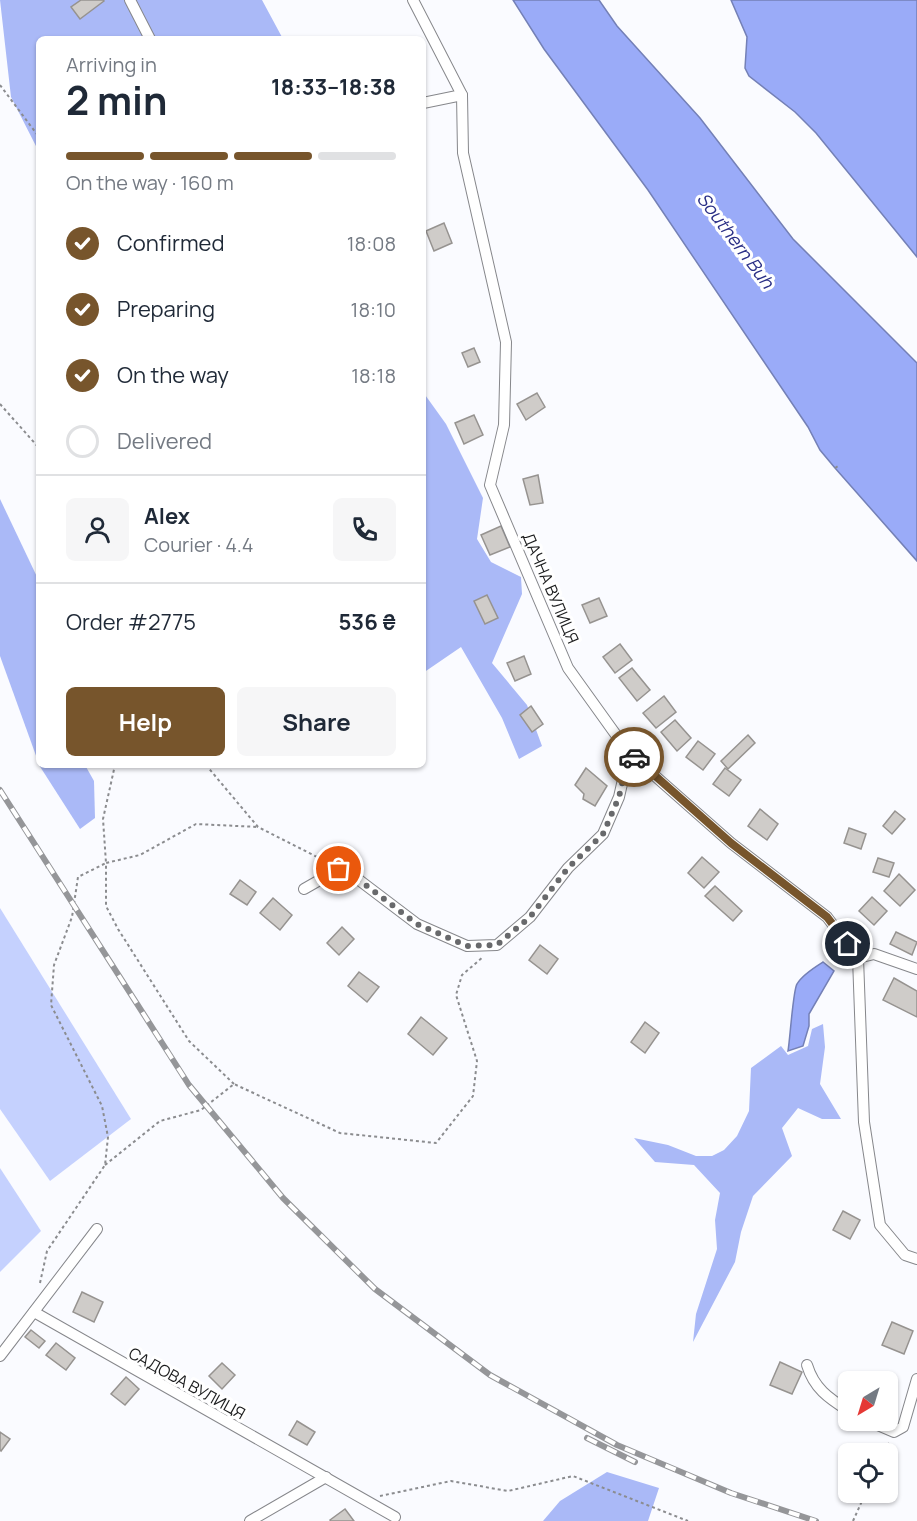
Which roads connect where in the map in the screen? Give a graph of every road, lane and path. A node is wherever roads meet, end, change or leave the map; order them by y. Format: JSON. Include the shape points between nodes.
{"nodes":[{"id":1,"x":130,"y":0,"type":"edge"},
{"id":2,"x":413,"y":0,"type":"edge"},
{"id":3,"x":148,"y":36,"type":"edge"},
{"id":4,"x":0,"y":85,"type":"edge"},
{"id":5,"x":462,"y":95,"type":"junction"},
{"id":6,"x":426,"y":102,"type":"edge"},
{"id":7,"x":36,"y":133,"type":"edge"},
{"id":8,"x":0,"y":404,"type":"edge"},
{"id":9,"x":36,"y":445,"type":"edge"},
{"id":10,"x":840,"y":465,"type":"dead end"},
{"id":11,"x":834,"y":468,"type":"dead end"},
{"id":12,"x":629,"y":753,"type":"junction"},
{"id":13,"x":114,"y":768,"type":"edge"},
{"id":14,"x":209,"y":768,"type":"edge"},
{"id":15,"x":258,"y":827,"type":"junction"},
{"id":16,"x":106,"y":863,"type":"junction"},
{"id":17,"x":339,"y":869,"type":"junction"},
{"id":18,"x":304,"y":889,"type":"dead end"},
{"id":19,"x":497,"y":945,"type":"junction"},
{"id":20,"x":858,"y":958,"type":"junction"},
{"id":21,"x":917,"y":969,"type":"edge"},
{"id":22,"x":234,"y":1084,"type":"junction"},
{"id":23,"x":105,"y":1165,"type":"junction"},
{"id":24,"x":97,"y":1229,"type":"dead end"},
{"id":25,"x":917,"y":1259,"type":"edge"},
{"id":26,"x":39,"y":1292,"type":"dead end"},
{"id":27,"x":34,"y":1312,"type":"junction"},
{"id":28,"x":0,"y":1356,"type":"edge"},
{"id":29,"x":807,"y":1365,"type":"dead end"},
{"id":30,"x":917,"y":1379,"type":"edge"},
{"id":31,"x":838,"y":1404,"type":"edge"},
{"id":32,"x":898,"y":1430,"type":"edge"},
{"id":33,"x":326,"y":1478,"type":"junction"},
{"id":34,"x":363,"y":1499,"type":"junction"},
{"id":35,"x":861,"y":1503,"type":"edge"},
{"id":36,"x":395,"y":1517,"type":"dead end"},
{"id":37,"x":250,"y":1521,"type":"edge"},
{"id":38,"x":688,"y":1521,"type":"edge"},
{"id":39,"x":853,"y":1521,"type":"edge"}],
"edges":[{"from":1,"to":3,"type":"street"},
{"from":2,"to":5,"type":"street"},
{"from":4,"to":7,"type":"path"},
{"from":5,"to":6,"type":"street"},
{"from":5,"to":12,"type":"street","name":"ДАЧНА ВУЛИЦЯ","via":[[464,153],[506,342],[504,425],[490,485],[568,668]]},
{"from":8,"to":9,"type":"path"},
{"from":10,"to":11,"type":"path"},
{"from":12,"to":19,"type":"street","via":[[619,797],[603,834],[568,868],[530,917]]},
{"from":12,"to":20,"type":"street","name":"ДАЧНА ВУЛИЦЯ","via":[[731,843],[827,917]]},
{"from":13,"to":16,"type":"path","via":[[103,819]]},
{"from":14,"to":15,"type":"path"},
{"from":15,"to":16,"type":"path","via":[[196,824],[140,855]]},
{"from":15,"to":17,"type":"path"},
{"from":16,"to":22,"type":"path","via":[[106,906],[118,929],[189,1041]]},
{"from":16,"to":23,"type":"path","via":[[78,877],[72,917],[54,965],[51,1005],[102,1106],[108,1137]]},
{"from":17,"to":18,"type":"street"},
{"from":17,"to":19,"type":"street","via":[[417,924],[467,946]]},
{"from":19,"to":22,"type":"path","via":[[462,975],[456,995],[477,1061],[473,1096],[436,1143],[340,1133]]},
{"from":20,"to":21,"type":"street","via":[[874,954]]},
{"from":20,"to":25,"type":"street","via":[[864,1122],[880,1226],[905,1255]]},
{"from":22,"to":23,"type":"path","via":[[201,1110],[160,1122]]},
{"from":23,"to":26,"type":"path","via":[[47,1251]]},
{"from":24,"to":27,"type":"street"},
{"from":27,"to":28,"type":"street"},
{"from":27,"to":33,"type":"street","name":"САДОВА ВУЛИЦЯ"},
{"from":29,"to":31,"type":"street","via":[[812,1381]]},
{"from":30,"to":32,"type":"street","via":[[903,1427]]},
{"from":33,"to":34,"type":"street","name":"САДОВА ВУЛИЦЯ"},
{"from":33,"to":37,"type":"street"},
{"from":34,"to":36,"type":"street","name":"САДОВА ВУЛИЦЯ"},
{"from":34,"to":38,"type":"path","via":[[451,1481],[508,1491],[573,1476]]},
{"from":35,"to":39,"type":"path"}]}
